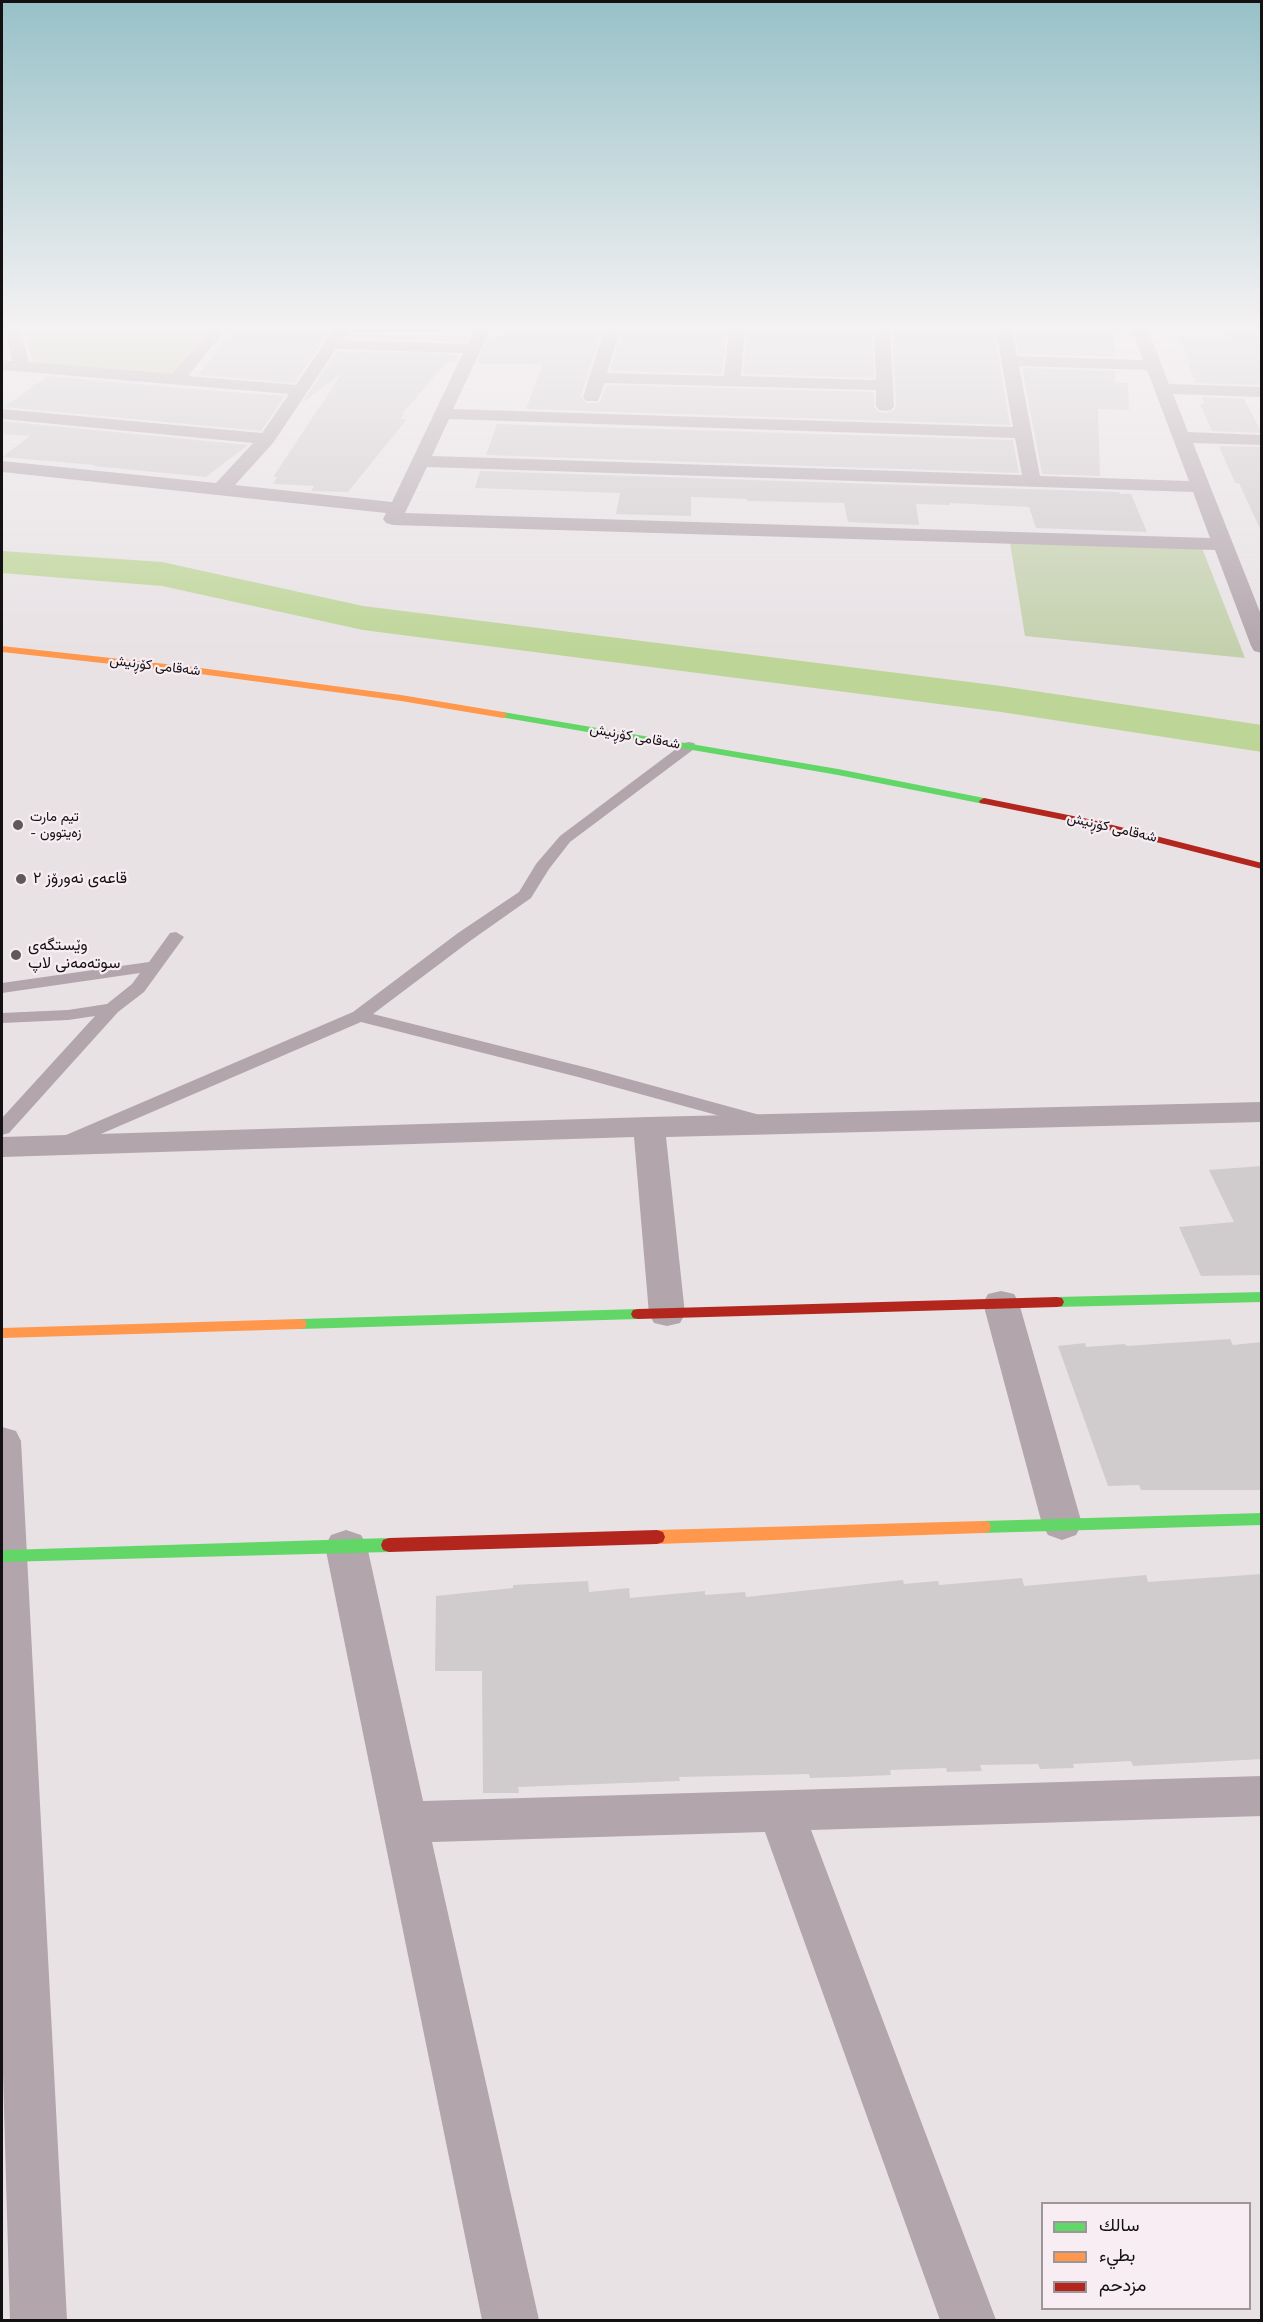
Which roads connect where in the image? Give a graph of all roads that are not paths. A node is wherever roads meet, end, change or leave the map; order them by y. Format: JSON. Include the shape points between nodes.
{"nodes":[{"id":1,"x":260,"y":438,"type":"edge"},
{"id":2,"x":431,"y":438,"type":"edge"},
{"id":3,"x":769,"y":438,"type":"edge"},
{"id":4,"x":1025,"y":438,"type":"edge"},
{"id":5,"x":1182,"y":438,"type":"edge"},
{"id":6,"x":1196,"y":438,"type":"edge"},
{"id":7,"x":267,"y":439,"type":"joint"},
{"id":8,"x":1262,"y":440,"type":"edge"},
{"id":9,"x":421,"y":461,"type":"junction"},
{"id":10,"x":2,"y":467,"type":"edge"},
{"id":11,"x":773,"y":472,"type":"junction"},
{"id":12,"x":1032,"y":481,"type":"junction"},
{"id":13,"x":1199,"y":487,"type":"junction"},
{"id":14,"x":220,"y":489,"type":"junction"},
{"id":15,"x":398,"y":508,"type":"junction"},
{"id":16,"x":1221,"y":544,"type":"junction"},
{"id":17,"x":1262,"y":646,"type":"edge"},
{"id":18,"x":2,"y":649,"type":"edge"},
{"id":19,"x":689,"y":746,"type":"junction"},
{"id":20,"x":1262,"y":866,"type":"edge"},
{"id":21,"x":176,"y":937,"type":"dead end"},
{"id":22,"x":155,"y":966,"type":"junction"},
{"id":23,"x":2,"y":988,"type":"edge"},
{"id":24,"x":112,"y":1008,"type":"junction"},
{"id":25,"x":358,"y":1016,"type":"junction"},
{"id":26,"x":2,"y":1018,"type":"edge"},
{"id":27,"x":1262,"y":1112,"type":"edge"},
{"id":28,"x":768,"y":1124,"type":"junction"},
{"id":29,"x":649,"y":1127,"type":"junction"},
{"id":30,"x":2,"y":1129,"type":"edge"},
{"id":31,"x":58,"y":1146,"type":"junction"},
{"id":32,"x":2,"y":1148,"type":"edge"},
{"id":33,"x":1262,"y":1297,"type":"edge"},
{"id":34,"x":1001,"y":1303,"type":"junction"},
{"id":35,"x":667,"y":1314,"type":"junction"},
{"id":36,"x":2,"y":1333,"type":"edge"},
{"id":37,"x":2,"y":1441,"type":"edge"},
{"id":38,"x":1262,"y":1519,"type":"edge"},
{"id":39,"x":1062,"y":1524,"type":"junction"},
{"id":40,"x":346,"y":1546,"type":"junction"},
{"id":41,"x":6,"y":1557,"type":"junction"},
{"id":42,"x":1262,"y":1796,"type":"edge"},
{"id":43,"x":781,"y":1812,"type":"junction"},
{"id":44,"x":405,"y":1822,"type":"junction"},
{"id":45,"x":39,"y":2320,"type":"edge"},
{"id":46,"x":510,"y":2320,"type":"edge"},
{"id":47,"x":968,"y":2320,"type":"edge"}],
"edges":[{"from":1,"to":7,"type":"street"},
{"from":2,"to":9,"type":"street"},
{"from":3,"to":11,"type":"street"},
{"from":4,"to":12,"type":"street"},
{"from":5,"to":13,"type":"street"},
{"from":6,"to":8,"type":"street"},
{"from":7,"to":14,"type":"street"},
{"from":9,"to":11,"type":"street"},
{"from":9,"to":15,"type":"street"},
{"from":10,"to":14,"type":"street"},
{"from":11,"to":12,"type":"street"},
{"from":12,"to":13,"type":"street"},
{"from":13,"to":16,"type":"street"},
{"from":14,"to":15,"type":"street"},
{"from":15,"to":16,"type":"street","via":[[393,519]]},
{"from":16,"to":17,"type":"street"},
{"from":18,"to":19,"type":"street","name":"شەقامی کۆڕنیش","via":[[401,698]]},
{"from":19,"to":20,"type":"street","name":"شەقامی کۆڕنیش","via":[[1006,804]]},
{"from":19,"to":25,"type":"lane","via":[[565,839],[525,895]]},
{"from":21,"to":22,"type":"lane"},
{"from":22,"to":23,"type":"lane"},
{"from":22,"to":24,"type":"lane","via":[[138,988]]},
{"from":24,"to":26,"type":"lane"},
{"from":24,"to":30,"type":"lane"},
{"from":25,"to":28,"type":"lane"},
{"from":25,"to":31,"type":"lane"},
{"from":27,"to":28,"type":"street"},
{"from":28,"to":29,"type":"street"},
{"from":29,"to":31,"type":"street"},
{"from":29,"to":35,"type":"street"},
{"from":31,"to":32,"type":"street"},
{"from":33,"to":34,"type":"street"},
{"from":34,"to":35,"type":"street"},
{"from":34,"to":39,"type":"street"},
{"from":35,"to":36,"type":"street"},
{"from":37,"to":41,"type":"street"},
{"from":38,"to":39,"type":"street"},
{"from":39,"to":40,"type":"street"},
{"from":40,"to":41,"type":"street"},
{"from":40,"to":44,"type":"street"},
{"from":41,"to":45,"type":"street"},
{"from":42,"to":43,"type":"street"},
{"from":43,"to":44,"type":"street"},
{"from":43,"to":47,"type":"street"},
{"from":44,"to":46,"type":"street"}]}
